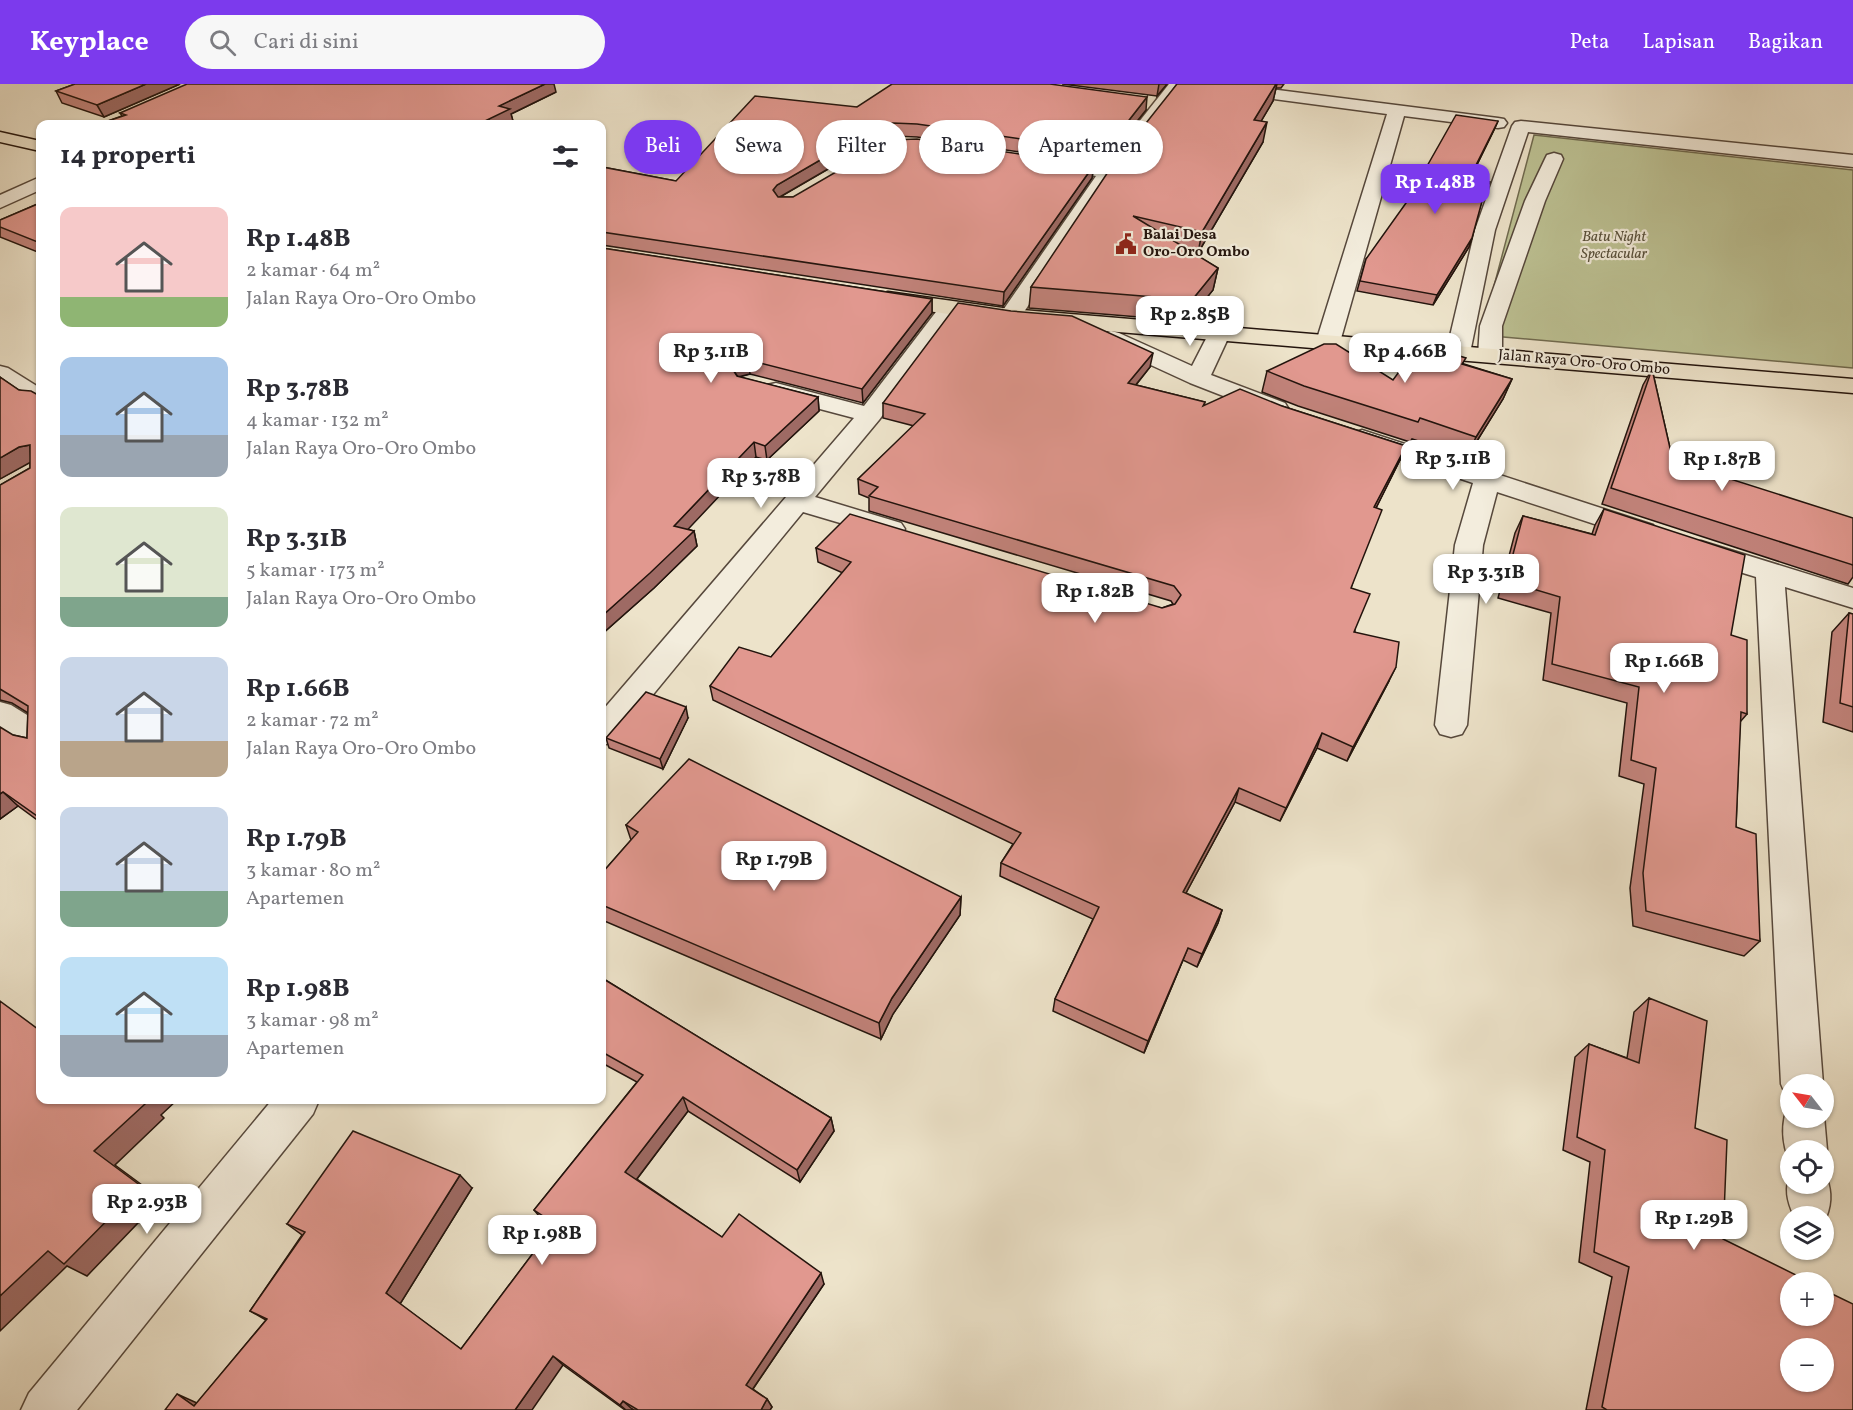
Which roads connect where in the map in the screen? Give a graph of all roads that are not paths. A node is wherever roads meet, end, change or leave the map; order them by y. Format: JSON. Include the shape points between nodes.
{"nodes":[{"id":1,"x":1178,"y":84,"type":"edge"},
{"id":2,"x":1190,"y":84,"type":"edge"},
{"id":3,"x":1293,"y":84,"type":"edge"},
{"id":4,"x":1356,"y":88,"type":"dead end"},
{"id":5,"x":1138,"y":101,"type":"edge"},
{"id":6,"x":1161,"y":104,"type":"junction"},
{"id":7,"x":1397,"y":110,"type":"junction"},
{"id":8,"x":1149,"y":120,"type":"edge"},
{"id":9,"x":1521,"y":126,"type":"junction"},
{"id":10,"x":0,"y":137,"type":"edge"},
{"id":11,"x":36,"y":145,"type":"edge"},
{"id":12,"x":1554,"y":159,"type":"dead end"},
{"id":13,"x":1853,"y":162,"type":"edge"},
{"id":14,"x":1108,"y":174,"type":"edge"},
{"id":15,"x":36,"y":186,"type":"edge"},
{"id":16,"x":3,"y":214,"type":"edge"},
{"id":17,"x":869,"y":296,"type":"edge"},
{"id":18,"x":950,"y":309,"type":"junction"},
{"id":19,"x":1010,"y":316,"type":"junction"},
{"id":20,"x":1077,"y":322,"type":"junction"},
{"id":21,"x":1219,"y":334,"type":"junction"},
{"id":22,"x":1328,"y":342,"type":"junction"},
{"id":23,"x":1458,"y":352,"type":"junction"},
{"id":24,"x":1490,"y":355,"type":"junction"},
{"id":25,"x":0,"y":373,"type":"edge"},
{"id":26,"x":1198,"y":378,"type":"junction"},
{"id":27,"x":749,"y":383,"type":"edge"},
{"id":28,"x":1853,"y":386,"type":"edge"},
{"id":29,"x":36,"y":396,"type":"edge"},
{"id":30,"x":870,"y":415,"type":"junction"},
{"id":31,"x":1299,"y":417,"type":"edge"},
{"id":32,"x":1342,"y":431,"type":"edge"},
{"id":33,"x":1488,"y":479,"type":"junction"},
{"id":34,"x":798,"y":501,"type":"junction"},
{"id":35,"x":911,"y":535,"type":"edge"},
{"id":36,"x":1770,"y":573,"type":"junction"},
{"id":37,"x":1853,"y":598,"type":"edge"},
{"id":38,"x":0,"y":714,"type":"edge"},
{"id":39,"x":1451,"y":725,"type":"dead end"},
{"id":40,"x":606,"y":728,"type":"edge"},
{"id":41,"x":36,"y":736,"type":"edge"},
{"id":42,"x":1801,"y":1074,"type":"edge"},
{"id":43,"x":295,"y":1104,"type":"edge"},
{"id":44,"x":46,"y":1410,"type":"edge"}],
"edges":[{"from":1,"to":6,"type":"street"},
{"from":2,"to":7,"type":"street"},
{"from":3,"to":4,"type":"street","via":[[1344,91]]},
{"from":5,"to":6,"type":"street"},
{"from":6,"to":8,"type":"street"},
{"from":7,"to":9,"type":"street"},
{"from":7,"to":22,"type":"street"},
{"from":9,"to":13,"type":"street"},
{"from":9,"to":23,"type":"street","via":[[1485,230]]},
{"from":10,"to":11,"type":"main road"},
{"from":12,"to":24,"type":"street","via":[[1491,326]]},
{"from":14,"to":19,"type":"street"},
{"from":15,"to":16,"type":"street"},
{"from":17,"to":18,"type":"main road","name":"Jalan Raya Oro-Oro Ombo"},
{"from":18,"to":19,"type":"main road","name":"Jalan Raya Oro-Oro Ombo"},
{"from":18,"to":30,"type":"street"},
{"from":19,"to":20,"type":"main road","name":"Jalan Raya Oro-Oro Ombo"},
{"from":20,"to":21,"type":"main road","name":"Jalan Raya Oro-Oro Ombo"},
{"from":20,"to":26,"type":"street"},
{"from":21,"to":22,"type":"main road","name":"Jalan Raya Oro-Oro Ombo"},
{"from":21,"to":26,"type":"street"},
{"from":22,"to":23,"type":"main road","name":"Jalan Raya Oro-Oro Ombo"},
{"from":23,"to":24,"type":"main road","name":"Jalan Raya Oro-Oro Ombo"},
{"from":24,"to":28,"type":"main road","name":"Jalan Raya Oro-Oro Ombo"},
{"from":25,"to":29,"type":"street"},
{"from":26,"to":31,"type":"street"},
{"from":27,"to":30,"type":"street"},
{"from":30,"to":34,"type":"street"},
{"from":32,"to":33,"type":"street"},
{"from":33,"to":36,"type":"street"},
{"from":33,"to":39,"type":"street","via":[[1469,544]]},
{"from":34,"to":35,"type":"street"},
{"from":34,"to":40,"type":"street"},
{"from":36,"to":37,"type":"street"},
{"from":36,"to":42,"type":"street"},
{"from":38,"to":41,"type":"street"},
{"from":43,"to":44,"type":"street"}]}
